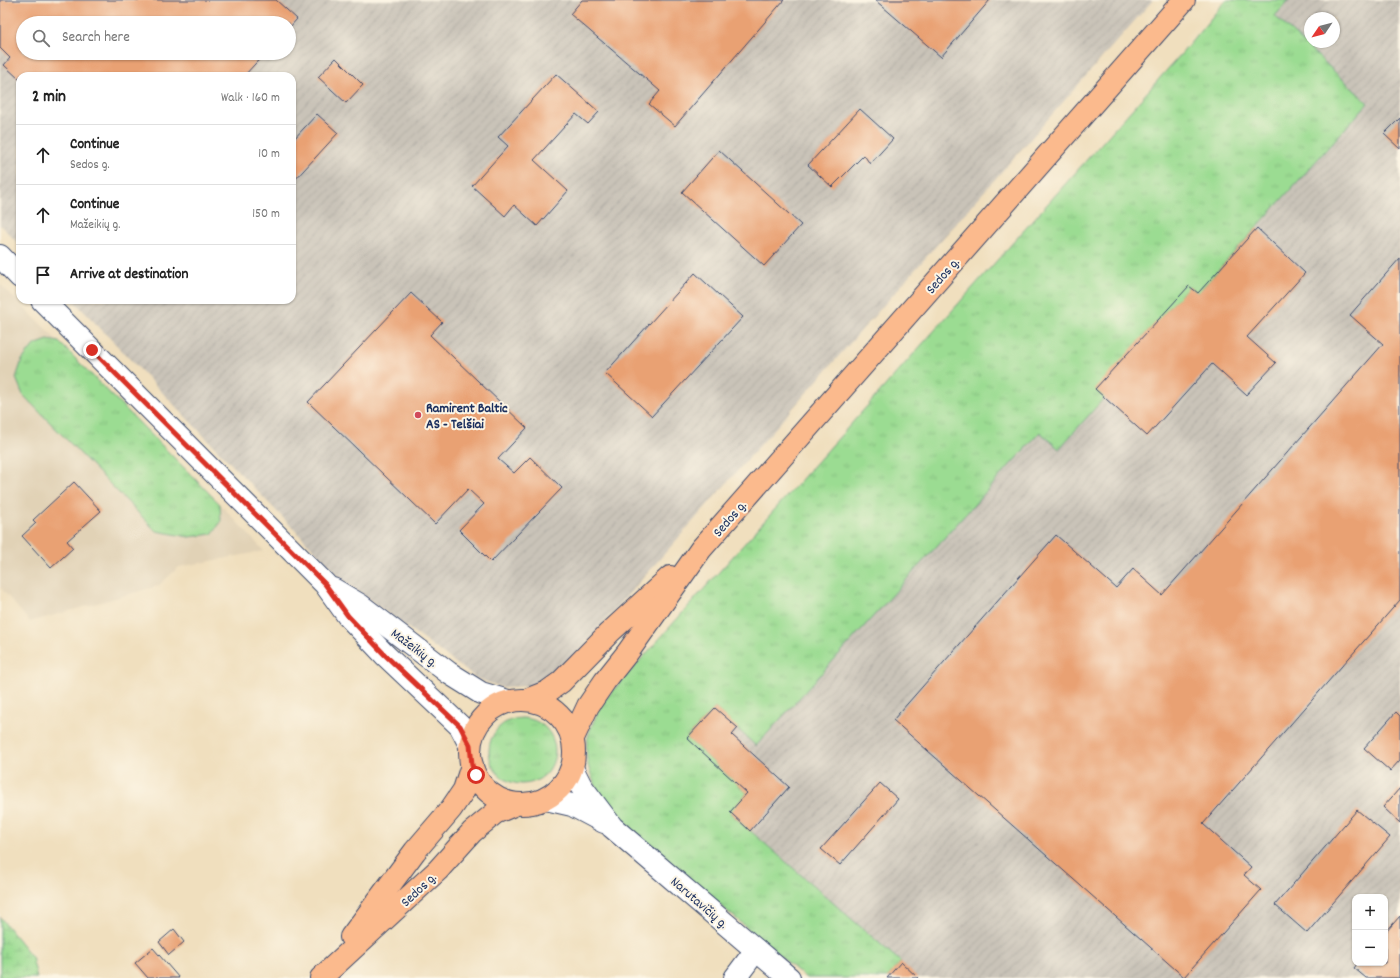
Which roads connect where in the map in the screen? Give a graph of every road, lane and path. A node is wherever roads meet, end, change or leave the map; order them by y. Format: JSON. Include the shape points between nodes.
{"nodes":[{"id":1,"x":1184,"y":0,"type":"edge"},
{"id":2,"x":0,"y":256,"type":"edge"},
{"id":3,"x":16,"y":273,"type":"edge"},
{"id":4,"x":46,"y":304,"type":"edge"},
{"id":5,"x":701,"y":550,"type":"junction"},
{"id":6,"x":325,"y":584,"type":"junction"},
{"id":7,"x":519,"y":700,"type":"junction"},
{"id":8,"x":573,"y":738,"type":"junction"},
{"id":9,"x":471,"y":755,"type":"junction"},
{"id":10,"x":572,"y":768,"type":"junction"},
{"id":11,"x":546,"y":799,"type":"junction"},
{"id":12,"x":516,"y":804,"type":"junction"},
{"id":13,"x":612,"y":827,"type":"junction"},
{"id":14,"x":756,"y":950,"type":"junction"},
{"id":15,"x":320,"y":978,"type":"edge"},
{"id":16,"x":735,"y":978,"type":"edge"},
{"id":17,"x":789,"y":978,"type":"edge"}],
"edges":[{"from":1,"to":5,"type":"main road","name":"Sedos g."},
{"from":2,"to":3,"type":"street"},
{"from":4,"to":6,"type":"street","name":"Mažeikių g."},
{"from":5,"to":7,"type":"main road","name":"Sedos g.","via":[[609,633],[561,682],[547,692]]},
{"from":5,"to":8,"type":"main road","name":"Sedos g.","via":[[605,681],[588,706]]},
{"from":6,"to":7,"type":"street","name":"Mažeikių g.","via":[[360,605],[449,673],[481,694]]},
{"from":6,"to":9,"type":"street","name":"Mažeikių g.","via":[[348,616],[385,655],[460,726]]},
{"from":7,"to":8,"type":"main road","name":"Sedos g.","via":[[548,706],[557,712],[564,719]]},
{"from":7,"to":9,"type":"main road","name":"Sedos g.","via":[[499,705],[483,717],[477,726]]},
{"from":8,"to":10,"type":"main road","name":"Sedos g.","via":[[575,748]]},
{"from":9,"to":12,"type":"main road","name":"Sedos g.","via":[[476,775],[488,791]]},
{"from":9,"to":15,"type":"main road","name":"Sedos g.","via":[[464,790]]},
{"from":10,"to":11,"type":"main road","name":"Sedos g.","via":[[562,786]]},
{"from":10,"to":13,"type":"street","name":"Narutavičių g.","via":[[581,786]]},
{"from":11,"to":12,"type":"main road","name":"Sedos g."},
{"from":11,"to":13,"type":"street","name":"Narutavičių g.","via":[[572,805]]},
{"from":12,"to":15,"type":"main road","name":"Sedos g.","via":[[495,813],[472,832],[438,870]]},
{"from":13,"to":14,"type":"street","name":"Narutavičių g."},
{"from":14,"to":16,"type":"street"},
{"from":14,"to":17,"type":"street","name":"Narutavičių g."}]}
